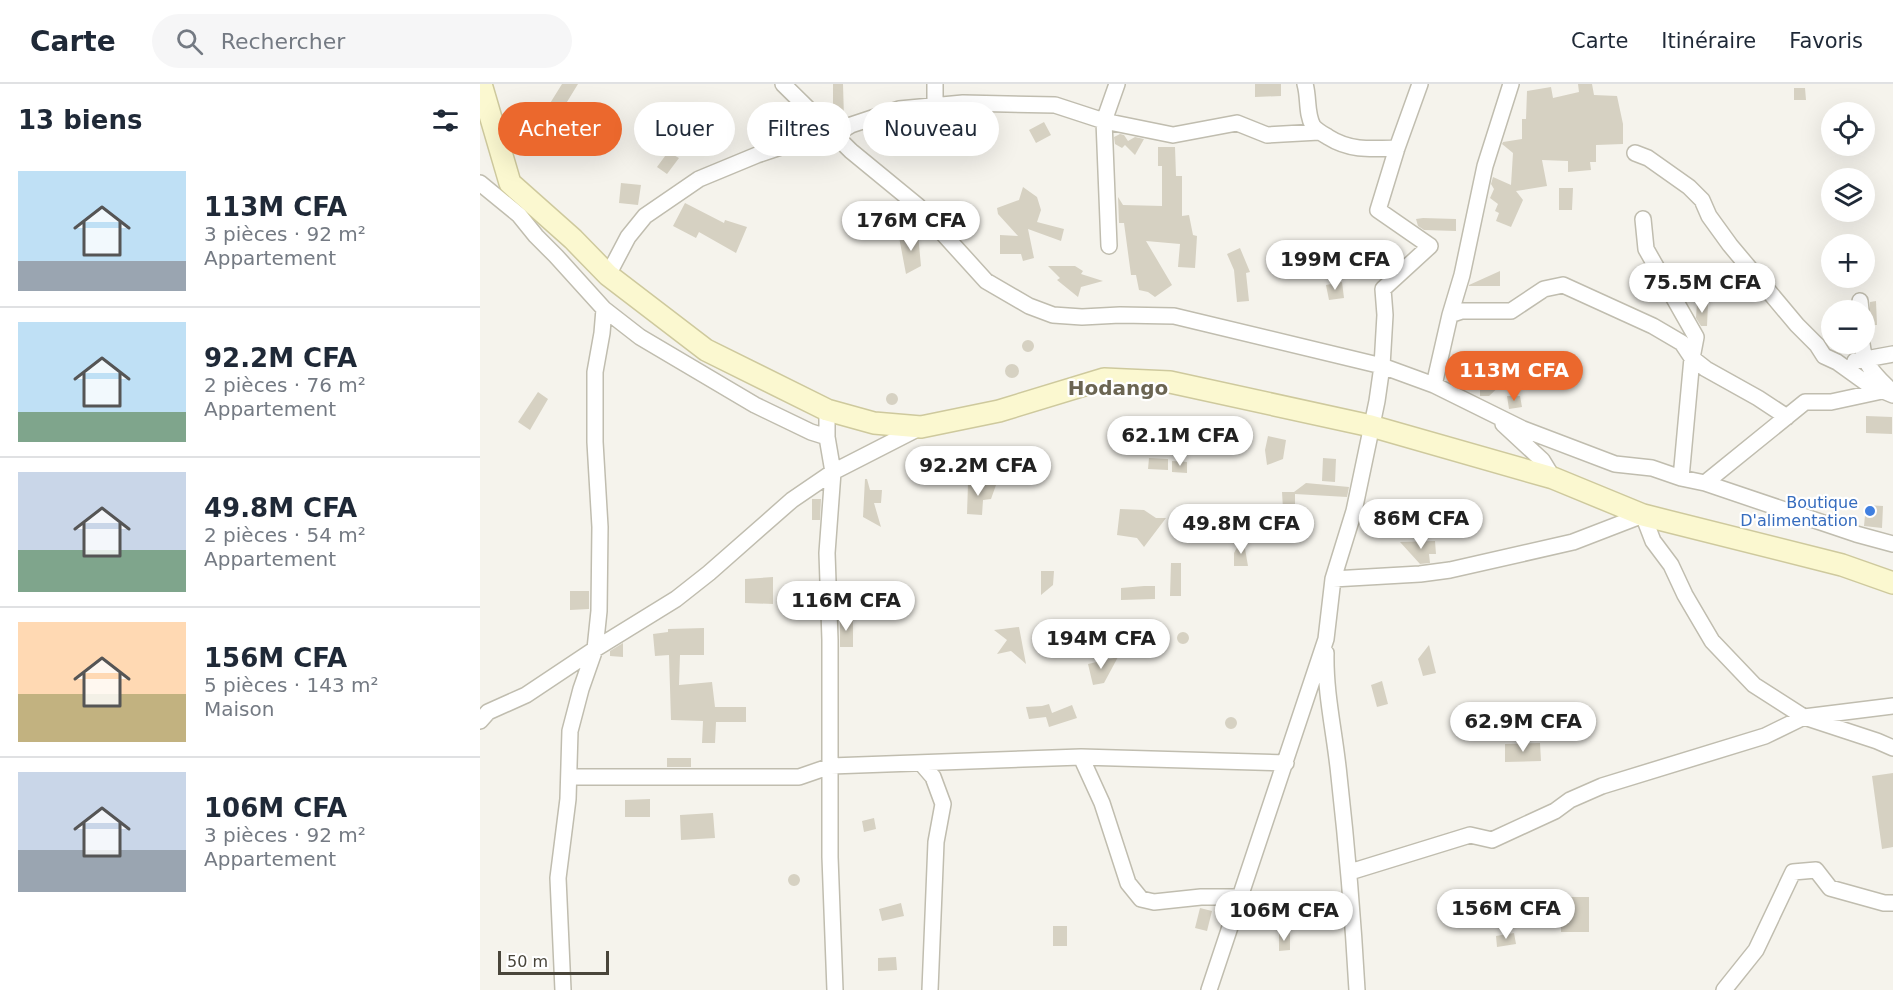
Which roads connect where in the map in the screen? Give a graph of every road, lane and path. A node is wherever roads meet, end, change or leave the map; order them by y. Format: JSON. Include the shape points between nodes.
{"nodes":[{"id":1,"x":481,"y":84,"type":"edge"},
{"id":2,"x":783,"y":84,"type":"edge"},
{"id":3,"x":935,"y":84,"type":"edge"},
{"id":4,"x":1117,"y":84,"type":"edge"},
{"id":5,"x":1305,"y":84,"type":"edge"},
{"id":6,"x":1420,"y":84,"type":"edge"},
{"id":7,"x":1511,"y":84,"type":"edge"},
{"id":8,"x":801,"y":102,"type":"edge"},
{"id":9,"x":935,"y":102,"type":"edge"},
{"id":10,"x":999,"y":104,"type":"edge"},
{"id":11,"x":1104,"y":121,"type":"junction"},
{"id":12,"x":1319,"y":132,"type":"junction"},
{"id":13,"x":1397,"y":148,"type":"junction"},
{"id":14,"x":851,"y":149,"type":"edge"},
{"id":15,"x":1635,"y":153,"type":"dead end"},
{"id":16,"x":757,"y":156,"type":"edge"},
{"id":17,"x":480,"y":183,"type":"edge"},
{"id":18,"x":1643,"y":219,"type":"dead end"},
{"id":19,"x":1109,"y":246,"type":"dead end"},
{"id":20,"x":608,"y":275,"type":"junction"},
{"id":21,"x":604,"y":309,"type":"junction"},
{"id":22,"x":1450,"y":315,"type":"junction"},
{"id":23,"x":1875,"y":352,"type":"edge"},
{"id":24,"x":1856,"y":354,"type":"edge"},
{"id":25,"x":1864,"y":354,"type":"edge"},
{"id":26,"x":1893,"y":354,"type":"edge"},
{"id":27,"x":1692,"y":358,"type":"junction"},
{"id":28,"x":1838,"y":362,"type":"junction"},
{"id":29,"x":1382,"y":366,"type":"junction"},
{"id":30,"x":1434,"y":385,"type":"junction"},
{"id":31,"x":1889,"y":393,"type":"edge"},
{"id":32,"x":827,"y":410,"type":"junction"},
{"id":33,"x":1493,"y":413,"type":"junction"},
{"id":34,"x":1787,"y":417,"type":"junction"},
{"id":35,"x":1371,"y":426,"type":"junction"},
{"id":36,"x":921,"y":427,"type":"junction"},
{"id":37,"x":827,"y":437,"type":"junction"},
{"id":38,"x":833,"y":472,"type":"junction"},
{"id":39,"x":1553,"y":478,"type":"junction"},
{"id":40,"x":1681,"y":478,"type":"junction"},
{"id":41,"x":1705,"y":483,"type":"junction"},
{"id":42,"x":1643,"y":515,"type":"junction"},
{"id":43,"x":1893,"y":544,"type":"edge"},
{"id":44,"x":1333,"y":579,"type":"junction"},
{"id":45,"x":1893,"y":583,"type":"edge"},
{"id":46,"x":1326,"y":639,"type":"junction"},
{"id":47,"x":595,"y":649,"type":"junction"},
{"id":48,"x":1893,"y":706,"type":"edge"},
{"id":49,"x":1804,"y":717,"type":"junction"},
{"id":50,"x":480,"y":721,"type":"edge"},
{"id":51,"x":1893,"y":748,"type":"edge"},
{"id":52,"x":1081,"y":757,"type":"junction"},
{"id":53,"x":921,"y":763,"type":"junction"},
{"id":54,"x":1286,"y":763,"type":"junction"},
{"id":55,"x":831,"y":766,"type":"junction"},
{"id":56,"x":569,"y":777,"type":"junction"},
{"id":57,"x":1350,"y":872,"type":"junction"},
{"id":58,"x":1240,"y":897,"type":"junction"},
{"id":59,"x":1893,"y":903,"type":"edge"},
{"id":60,"x":563,"y":990,"type":"edge"},
{"id":61,"x":835,"y":990,"type":"edge"},
{"id":62,"x":930,"y":990,"type":"edge"},
{"id":63,"x":1209,"y":990,"type":"edge"},
{"id":64,"x":1358,"y":990,"type":"edge"},
{"id":65,"x":1724,"y":990,"type":"edge"}],
"edges":[{"from":1,"to":20,"type":"main road","via":[[510,183]]},
{"from":2,"to":8,"type":"street"},
{"from":3,"to":9,"type":"street"},
{"from":4,"to":11,"type":"street"},
{"from":5,"to":12,"type":"street","via":[[1310,116]]},
{"from":6,"to":13,"type":"street"},
{"from":7,"to":22,"type":"street","via":[[1485,166]]},
{"from":10,"to":11,"type":"street","via":[[1055,105]]},
{"from":11,"to":12,"type":"street","via":[[1173,135],[1237,123],[1267,135]]},
{"from":11,"to":19,"type":"street"},
{"from":12,"to":13,"type":"street","via":[[1342,146]]},
{"from":13,"to":29,"type":"street","via":[[1378,210],[1430,246],[1383,290]]},
{"from":14,"to":29,"type":"street","via":[[918,206],[986,281],[1029,306],[1053,315],[1082,317],[1174,316]]},
{"from":15,"to":28,"type":"street","via":[[1689,187],[1766,290],[1824,356]]},
{"from":16,"to":20,"type":"street","via":[[699,179],[645,216],[628,237]]},
{"from":17,"to":21,"type":"street","via":[[519,214]]},
{"from":18,"to":27,"type":"street","via":[[1646,249],[1696,337]]},
{"from":20,"to":32,"type":"main road","via":[[706,350]]},
{"from":21,"to":37,"type":"street","via":[[640,337],[755,405]]},
{"from":21,"to":47,"type":"street","via":[[595,372],[600,527]]},
{"from":22,"to":27,"type":"street","via":[[1462,311],[1511,311],[1544,290],[1563,285],[1653,326],[1682,343]]},
{"from":22,"to":30,"type":"street"},
{"from":23,"to":26,"type":"street"},
{"from":24,"to":28,"type":"street"},
{"from":25,"to":31,"type":"street","via":[[1870,369]]},
{"from":27,"to":34,"type":"street"},
{"from":27,"to":40,"type":"street"},
{"from":28,"to":31,"type":"street","via":[[1869,385]]},
{"from":29,"to":30,"type":"street"},
{"from":29,"to":35,"type":"street"},
{"from":30,"to":33,"type":"street"},
{"from":31,"to":34,"type":"street","via":[[1804,402]]},
{"from":32,"to":36,"type":"main road","via":[[874,423]]},
{"from":32,"to":37,"type":"street"},
{"from":33,"to":39,"type":"street","via":[[1542,460]]},
{"from":33,"to":40,"type":"street","via":[[1523,429],[1614,464],[1652,468]]},
{"from":34,"to":41,"type":"street"},
{"from":35,"to":36,"type":"main road","via":[[1170,382],[1104,379],[999,411]]},
{"from":35,"to":39,"type":"main road"},
{"from":35,"to":44,"type":"street","via":[[1354,511]]},
{"from":36,"to":38,"type":"street"},
{"from":37,"to":38,"type":"street"},
{"from":38,"to":47,"type":"street","via":[[792,500],[676,599]]},
{"from":38,"to":55,"type":"street","via":[[827,553]]},
{"from":39,"to":42,"type":"main road"},
{"from":40,"to":41,"type":"street"},
{"from":41,"to":43,"type":"street"},
{"from":42,"to":44,"type":"street","via":[[1573,542],[1450,570]]},
{"from":42,"to":45,"type":"main road","via":[[1842,565]]},
{"from":42,"to":49,"type":"street","via":[[1653,541],[1671,565],[1712,641],[1754,685]]},
{"from":44,"to":46,"type":"street"},
{"from":46,"to":54,"type":"street"},
{"from":46,"to":57,"type":"street","via":[[1325,678]]},
{"from":47,"to":50,"type":"street","via":[[526,695],[488,712]]},
{"from":47,"to":56,"type":"street","via":[[570,731]]},
{"from":48,"to":49,"type":"street"},
{"from":49,"to":51,"type":"street"},
{"from":49,"to":57,"type":"street","via":[[1765,736],[1602,786],[1492,840],[1470,835]]},
{"from":52,"to":53,"type":"street"},
{"from":52,"to":54,"type":"street"},
{"from":52,"to":58,"type":"street","via":[[1102,803],[1128,883],[1141,898],[1154,902]]},
{"from":53,"to":55,"type":"street"},
{"from":53,"to":62,"type":"street","via":[[933,777],[943,804],[936,842]]},
{"from":54,"to":58,"type":"street"},
{"from":55,"to":56,"type":"street","via":[[799,777]]},
{"from":55,"to":61,"type":"street"},
{"from":56,"to":60,"type":"street","via":[[558,878]]},
{"from":57,"to":64,"type":"street"},
{"from":58,"to":63,"type":"street"},
{"from":59,"to":65,"type":"street","via":[[1830,888],[1816,870],[1793,872],[1756,950]]}]}
